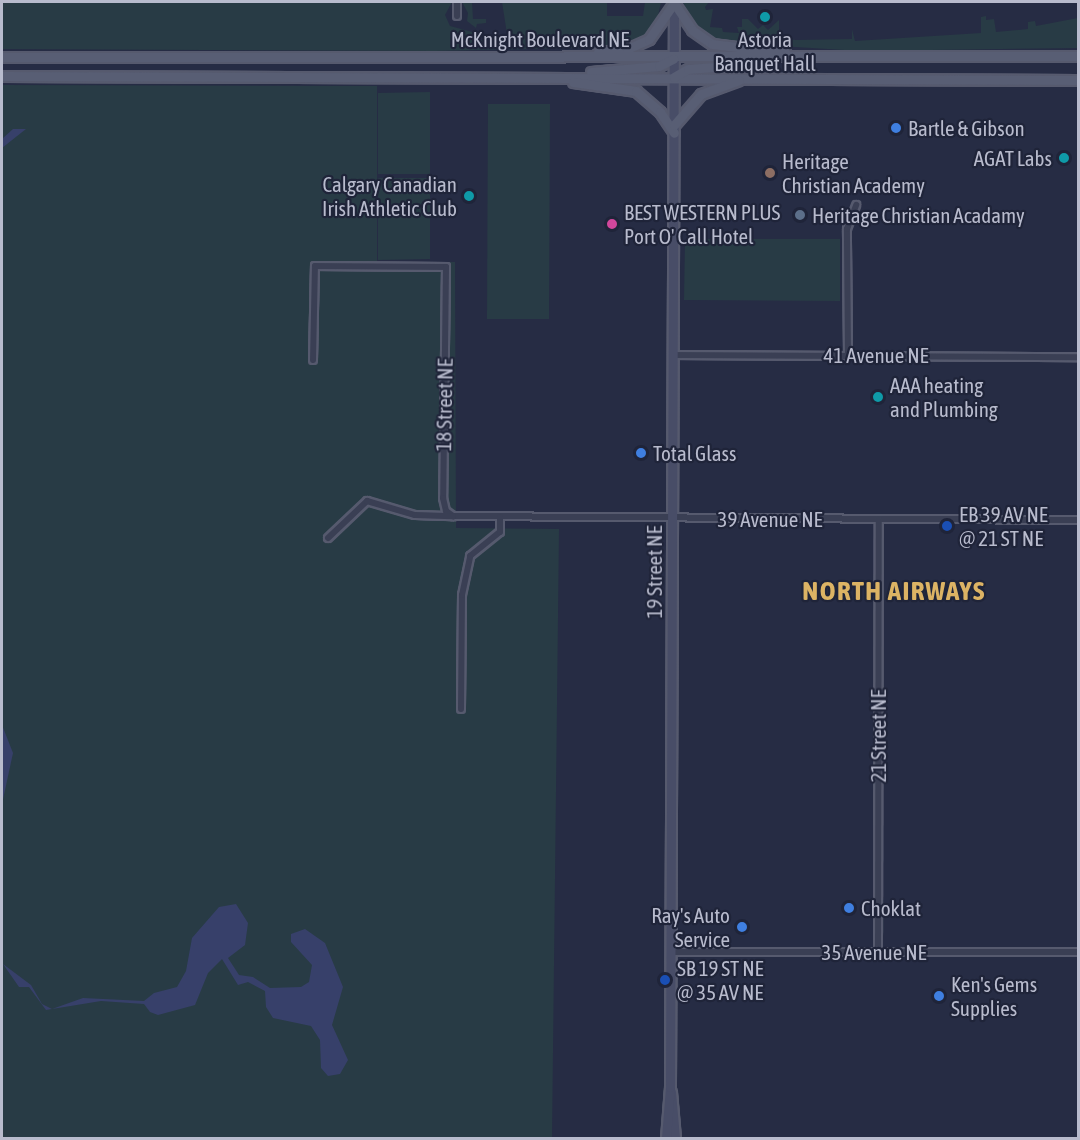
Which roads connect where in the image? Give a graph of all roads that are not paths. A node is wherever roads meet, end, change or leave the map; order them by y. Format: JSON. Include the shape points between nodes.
{"nodes":[{"id":1,"x":457,"y":2,"type":"edge"},
{"id":2,"x":674,"y":2,"type":"edge"},
{"id":3,"x":457,"y":16,"type":"dead end"},
{"id":4,"x":1078,"y":56,"type":"edge"},
{"id":5,"x":2,"y":57,"type":"edge"},
{"id":6,"x":514,"y":57,"type":"junction"},
{"id":7,"x":674,"y":58,"type":"junction"},
{"id":8,"x":792,"y":58,"type":"junction"},
{"id":9,"x":821,"y":58,"type":"junction"},
{"id":10,"x":2,"y":76,"type":"edge"},
{"id":11,"x":523,"y":77,"type":"junction"},
{"id":12,"x":552,"y":77,"type":"junction"},
{"id":13,"x":674,"y":77,"type":"junction"},
{"id":14,"x":750,"y":77,"type":"junction"},
{"id":15,"x":1078,"y":80,"type":"edge"},
{"id":16,"x":674,"y":129,"type":"junction"},
{"id":17,"x":856,"y":205,"type":"dead end"},
{"id":18,"x":673,"y":355,"type":"junction"},
{"id":19,"x":848,"y":355,"type":"junction"},
{"id":20,"x":1078,"y":357,"type":"edge"},
{"id":21,"x":314,"y":360,"type":"dead end"},
{"id":22,"x":453,"y":516,"type":"junction"},
{"id":23,"x":500,"y":518,"type":"junction"},
{"id":24,"x":672,"y":518,"type":"junction"},
{"id":25,"x":879,"y":519,"type":"junction"},
{"id":26,"x":1078,"y":520,"type":"edge"},
{"id":27,"x":328,"y":538,"type":"dead end"},
{"id":28,"x":461,"y":709,"type":"dead end"},
{"id":29,"x":670,"y":952,"type":"junction"},
{"id":30,"x":878,"y":952,"type":"junction"},
{"id":31,"x":1078,"y":952,"type":"edge"},
{"id":32,"x":670,"y":1087,"type":"junction"},
{"id":33,"x":666,"y":1138,"type":"edge"},
{"id":34,"x":675,"y":1138,"type":"edge"}],
"edges":[{"from":1,"to":3,"type":"street"},
{"from":2,"to":6,"type":"main road","via":[[654,35],[627,49]]},
{"from":2,"to":7,"type":"street","name":"19 Street NE"},
{"from":2,"to":9,"type":"main road","via":[[692,30],[712,44]]},
{"from":4,"to":9,"type":"main road","name":"McKnight Boulevard NE"},
{"from":5,"to":6,"type":"main road","name":"McKnight Boulevard NE"},
{"from":6,"to":7,"type":"main road","name":"McKnight Boulevard NE"},
{"from":7,"to":8,"type":"main road","name":"McKnight Boulevard NE"},
{"from":7,"to":12,"type":"main road","via":[[658,66]]},
{"from":7,"to":13,"type":"street","name":"19 Street NE"},
{"from":8,"to":9,"type":"main road","name":"McKnight Boulevard NE"},
{"from":8,"to":13,"type":"main road","via":[[688,69]]},
{"from":10,"to":11,"type":"main road","name":"McKnight Boulevard NE"},
{"from":11,"to":12,"type":"main road","name":"McKnight Boulevard NE"},
{"from":11,"to":16,"type":"main road","via":[[636,91]]},
{"from":12,"to":13,"type":"main road","name":"McKnight Boulevard NE"},
{"from":13,"to":14,"type":"main road","name":"McKnight Boulevard NE"},
{"from":13,"to":16,"type":"street","name":"19 Street NE"},
{"from":14,"to":15,"type":"main road","name":"McKnight Boulevard NE"},
{"from":14,"to":16,"type":"main road","via":[[701,94]]},
{"from":16,"to":18,"type":"street","name":"19 Street NE"},
{"from":17,"to":19,"type":"street","via":[[847,229]]},
{"from":18,"to":19,"type":"street","name":"41 Avenue NE"},
{"from":18,"to":24,"type":"street","name":"19 Street NE"},
{"from":19,"to":20,"type":"street","name":"41 Avenue NE"},
{"from":21,"to":22,"type":"street","name":"18 Street NE","via":[[315,266],[446,267],[443,498],[446,511]]},
{"from":22,"to":23,"type":"street","name":"39 Avenue NE"},
{"from":22,"to":27,"type":"street","via":[[415,516],[367,501]]},
{"from":23,"to":24,"type":"street","name":"39 Avenue NE"},
{"from":23,"to":28,"type":"street","via":[[500,532],[470,555],[462,595]]},
{"from":24,"to":25,"type":"street","name":"39 Avenue NE"},
{"from":24,"to":29,"type":"street","name":"19 Street NE"},
{"from":25,"to":26,"type":"street","name":"39 Avenue NE"},
{"from":25,"to":30,"type":"street","name":"21 Street NE"},
{"from":29,"to":30,"type":"street","name":"35 Avenue NE"},
{"from":29,"to":32,"type":"street","name":"19 Street NE"},
{"from":30,"to":31,"type":"street","name":"35 Avenue NE"},
{"from":32,"to":33,"type":"street","name":"19 Street NE"},
{"from":32,"to":34,"type":"street","name":"19 Street NE"}]}
